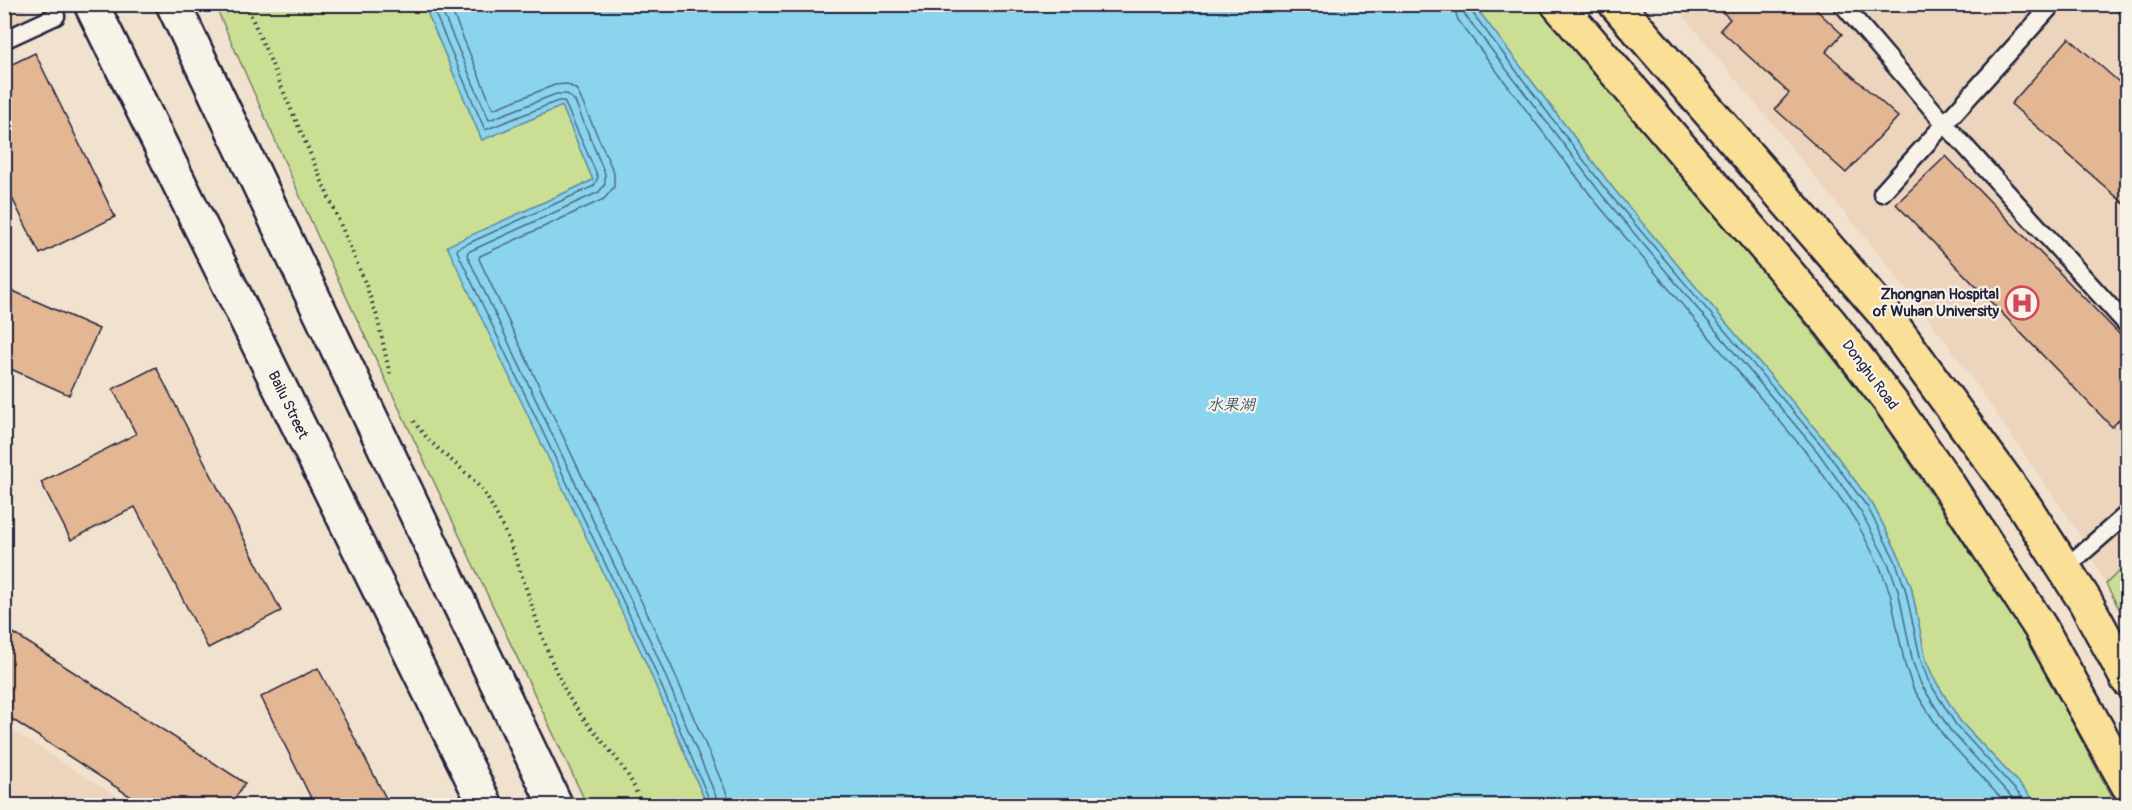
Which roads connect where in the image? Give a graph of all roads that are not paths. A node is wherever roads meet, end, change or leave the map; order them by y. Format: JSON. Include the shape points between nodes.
{"nodes":[{"id":1,"x":91,"y":4,"type":"edge"},
{"id":2,"x":173,"y":4,"type":"edge"},
{"id":3,"x":1558,"y":4,"type":"edge"},
{"id":4,"x":1616,"y":4,"type":"edge"},
{"id":5,"x":1842,"y":4,"type":"edge"},
{"id":6,"x":2053,"y":4,"type":"edge"},
{"id":7,"x":2124,"y":4,"type":"edge"},
{"id":8,"x":2127,"y":8,"type":"edge"},
{"id":9,"x":56,"y":16,"type":"dead end"},
{"id":10,"x":4,"y":40,"type":"edge"},
{"id":11,"x":1945,"y":124,"type":"junction"},
{"id":12,"x":1882,"y":193,"type":"dead end"},
{"id":13,"x":2127,"y":327,"type":"edge"},
{"id":14,"x":2127,"y":513,"type":"edge"},
{"id":15,"x":2064,"y":569,"type":"junction"},
{"id":16,"x":2127,"y":680,"type":"edge"},
{"id":17,"x":2127,"y":785,"type":"edge"},
{"id":18,"x":486,"y":806,"type":"edge"},
{"id":19,"x":556,"y":806,"type":"edge"}],
"edges":[{"from":1,"to":18,"type":"main road","name":"Bailu Street"},
{"from":2,"to":19,"type":"main road"},
{"from":3,"to":17,"type":"main road","name":"Donghu Road","via":[[1830,323],[1892,404],[2040,627]]},
{"from":4,"to":15,"type":"main road","via":[[1883,312],[2025,507]]},
{"from":5,"to":11,"type":"lane"},
{"from":6,"to":11,"type":"lane"},
{"from":7,"to":8,"type":"lane"},
{"from":9,"to":10,"type":"lane"},
{"from":11,"to":12,"type":"lane"},
{"from":11,"to":13,"type":"lane"},
{"from":14,"to":15,"type":"lane"},
{"from":15,"to":16,"type":"main road"}]}
